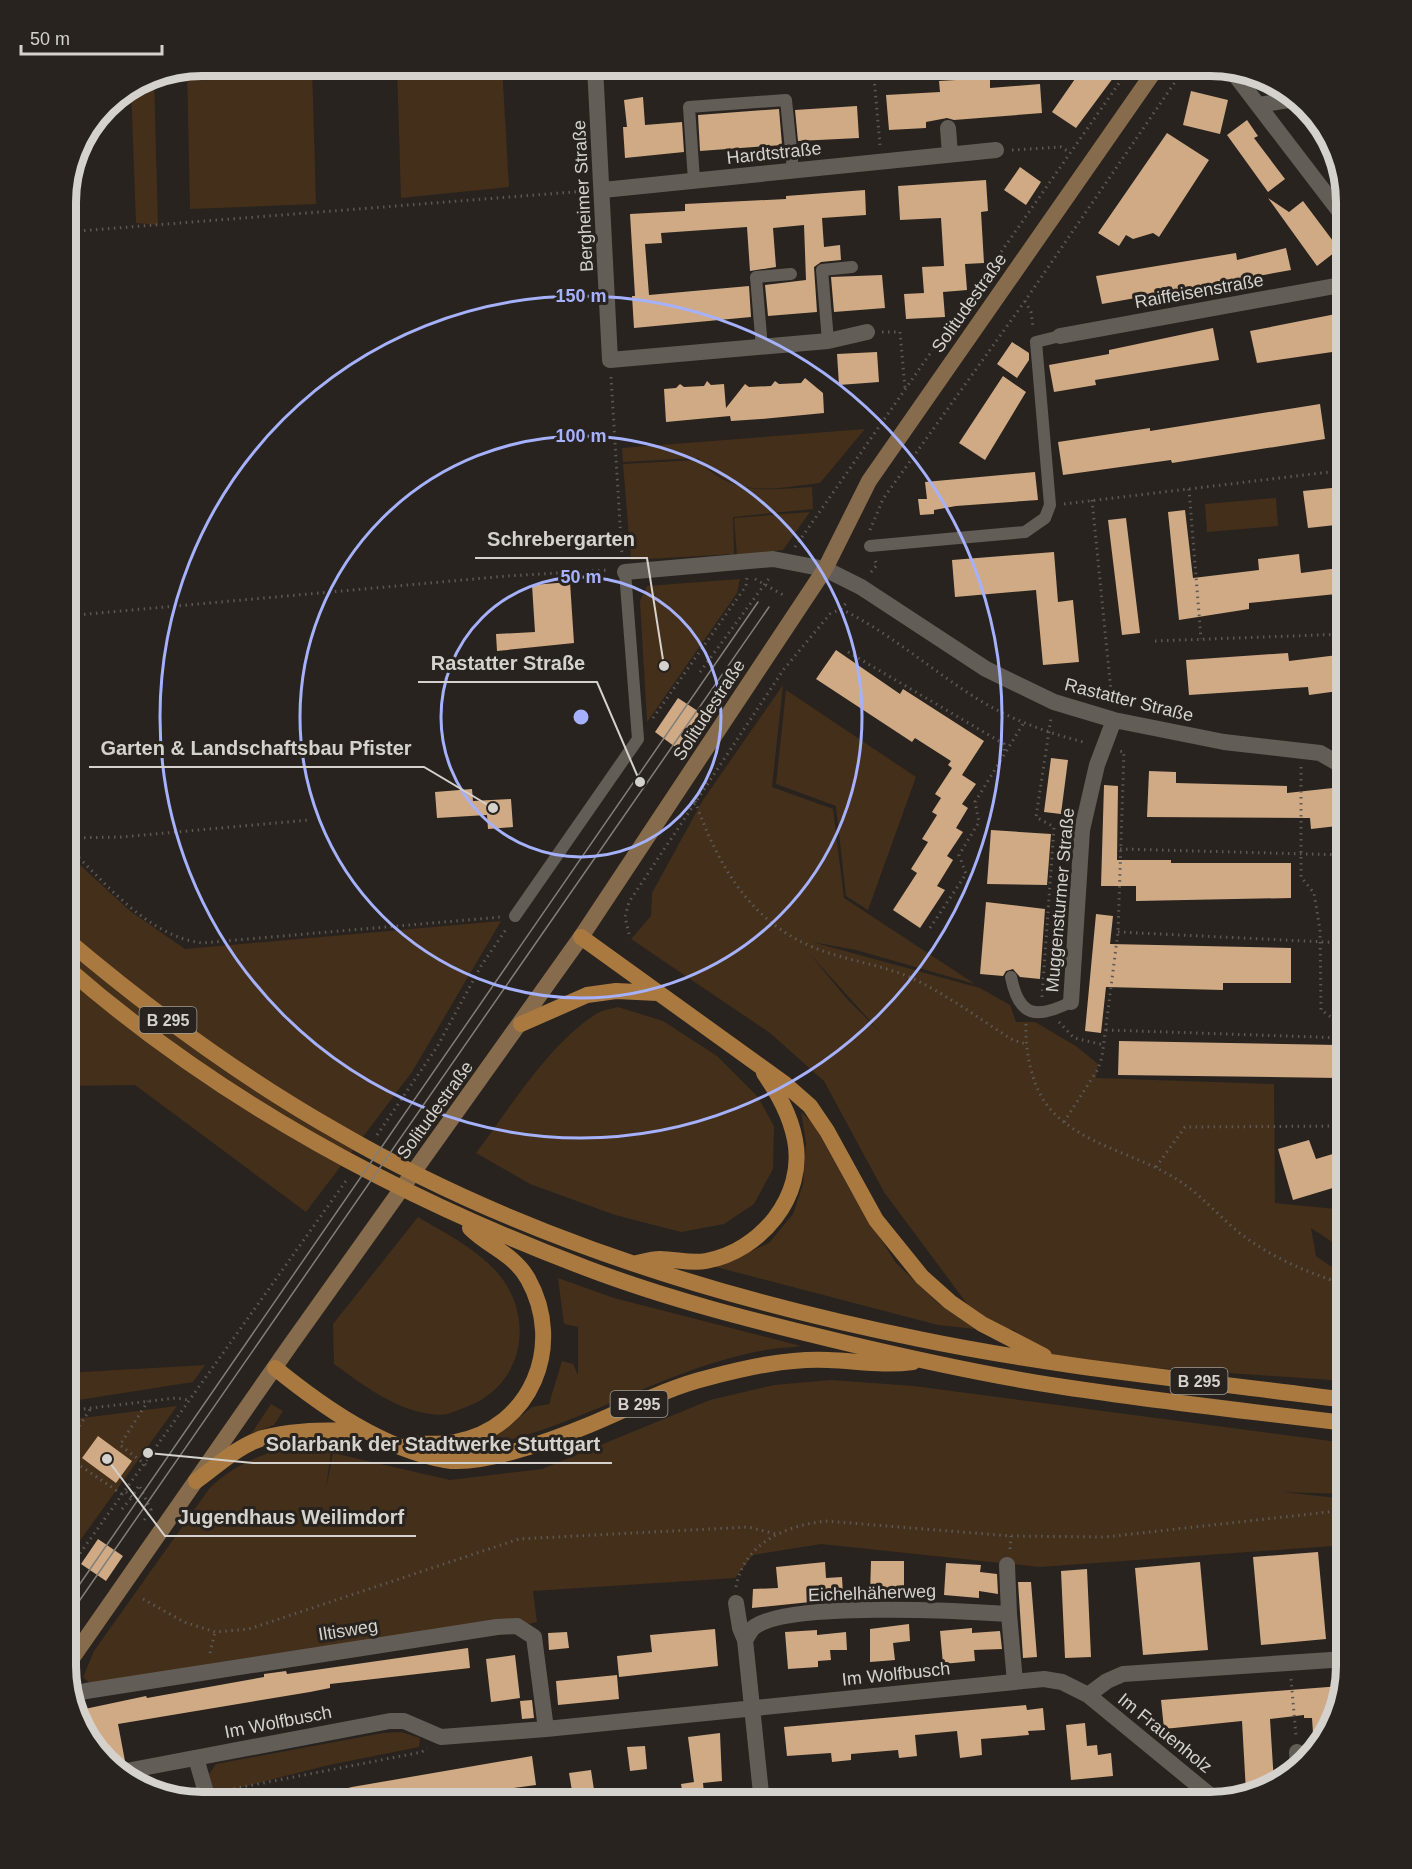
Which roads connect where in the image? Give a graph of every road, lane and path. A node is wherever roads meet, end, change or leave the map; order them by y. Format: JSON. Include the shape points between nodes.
{"nodes":[{"id":1,"x":596,"y":77,"type":"edge"},
{"id":2,"x":874,"y":77,"type":"edge"},
{"id":3,"x":1123,"y":77,"type":"edge"},
{"id":4,"x":1150,"y":77,"type":"edge"},
{"id":5,"x":1177,"y":77,"type":"edge"},
{"id":6,"x":1240,"y":81,"type":"edge"},
{"id":7,"x":1283,"y":101,"type":"edge"},
{"id":8,"x":1259,"y":105,"type":"junction"},
{"id":9,"x":948,"y":128,"type":"dead end"},
{"id":10,"x":996,"y":150,"type":"joint"},
{"id":11,"x":1069,"y":152,"type":"junction"},
{"id":12,"x":950,"y":154,"type":"junction"},
{"id":13,"x":881,"y":162,"type":"junction"},
{"id":14,"x":793,"y":171,"type":"junction"},
{"id":15,"x":694,"y":180,"type":"junction"},
{"id":16,"x":603,"y":190,"type":"junction"},
{"id":17,"x":1336,"y":207,"type":"edge"},
{"id":18,"x":77,"y":231,"type":"edge"},
{"id":19,"x":852,"y":267,"type":"dead end"},
{"id":20,"x":791,"y":274,"type":"dead end"},
{"id":21,"x":1336,"y":286,"type":"edge"},
{"id":22,"x":1025,"y":301,"type":"junction"},
{"id":23,"x":867,"y":332,"type":"joint"},
{"id":24,"x":1060,"y":336,"type":"joint"},
{"id":25,"x":828,"y":341,"type":"junction"},
{"id":26,"x":1036,"y":342,"type":"junction"},
{"id":27,"x":762,"y":348,"type":"junction"},
{"id":28,"x":610,"y":360,"type":"junction"},
{"id":29,"x":906,"y":390,"type":"junction"},
{"id":30,"x":1336,"y":472,"type":"edge"},
{"id":31,"x":1189,"y":489,"type":"junction"},
{"id":32,"x":1092,"y":500,"type":"junction"},
{"id":33,"x":1050,"y":505,"type":"junction"},
{"id":34,"x":870,"y":546,"type":"junction"},
{"id":35,"x":747,"y":561,"type":"junction"},
{"id":36,"x":786,"y":561,"type":"junction"},
{"id":37,"x":825,"y":569,"type":"junction"},
{"id":38,"x":625,"y":572,"type":"junction"},
{"id":39,"x":764,"y":582,"type":"dead end"},
{"id":40,"x":861,"y":587,"type":"junction"},
{"id":41,"x":841,"y":609,"type":"junction"},
{"id":42,"x":77,"y":615,"type":"edge"},
{"id":43,"x":1336,"y":634,"type":"edge"},
{"id":44,"x":1201,"y":639,"type":"junction"},
{"id":45,"x":1155,"y":641,"type":"dead end"},
{"id":46,"x":848,"y":652,"type":"dead end"},
{"id":47,"x":700,"y":672,"type":"dead end"},
{"id":48,"x":1054,"y":702,"type":"junction"},
{"id":49,"x":1114,"y":720,"type":"junction"},
{"id":50,"x":1023,"y":724,"type":"junction"},
{"id":51,"x":1048,"y":733,"type":"junction"},
{"id":52,"x":638,"y":739,"type":"junction"},
{"id":53,"x":1104,"y":747,"type":"junction"},
{"id":54,"x":1301,"y":750,"type":"junction"},
{"id":55,"x":1004,"y":754,"type":"junction"},
{"id":56,"x":1336,"y":762,"type":"edge"},
{"id":57,"x":695,"y":801,"type":"junction"},
{"id":58,"x":309,"y":820,"type":"dead end"},
{"id":59,"x":77,"y":838,"type":"edge"},
{"id":60,"x":1120,"y":849,"type":"junction"},
{"id":61,"x":1301,"y":854,"type":"junction"},
{"id":62,"x":77,"y":855,"type":"edge"},
{"id":63,"x":1336,"y":855,"type":"edge"},
{"id":64,"x":515,"y":916,"type":"junction"},
{"id":65,"x":930,"y":928,"type":"dead end"},
{"id":66,"x":1118,"y":932,"type":"junction"},
{"id":67,"x":629,"y":934,"type":"dead end"},
{"id":68,"x":581,"y":937,"type":"junction"},
{"id":69,"x":1318,"y":943,"type":"junction"},
{"id":70,"x":1336,"y":943,"type":"edge"},
{"id":71,"x":77,"y":948,"type":"edge"},
{"id":72,"x":77,"y":976,"type":"edge"},
{"id":73,"x":1011,"y":976,"type":"dead end"},
{"id":74,"x":658,"y":993,"type":"junction"},
{"id":75,"x":1071,"y":1002,"type":"joint"},
{"id":76,"x":1046,"y":1013,"type":"junction"},
{"id":77,"x":1336,"y":1021,"type":"edge"},
{"id":78,"x":521,"y":1024,"type":"junction"},
{"id":79,"x":1106,"y":1030,"type":"junction"},
{"id":80,"x":1336,"y":1037,"type":"edge"},
{"id":81,"x":1104,"y":1045,"type":"junction"},
{"id":82,"x":760,"y":1067,"type":"junction"},
{"id":83,"x":393,"y":1112,"type":"dead end"},
{"id":84,"x":1064,"y":1122,"type":"junction"},
{"id":85,"x":1336,"y":1126,"type":"edge"},
{"id":86,"x":1156,"y":1167,"type":"junction"},
{"id":87,"x":332,"y":1201,"type":"dead end"},
{"id":88,"x":458,"y":1216,"type":"junction"},
{"id":89,"x":634,"y":1263,"type":"junction"},
{"id":90,"x":1336,"y":1281,"type":"edge"},
{"id":91,"x":922,"y":1361,"type":"junction"},
{"id":92,"x":1053,"y":1361,"type":"junction"},
{"id":93,"x":275,"y":1368,"type":"junction"},
{"id":94,"x":1336,"y":1399,"type":"edge"},
{"id":95,"x":190,"y":1400,"type":"junction"},
{"id":96,"x":148,"y":1401,"type":"junction"},
{"id":97,"x":92,"y":1407,"type":"junction"},
{"id":98,"x":77,"y":1409,"type":"edge"},
{"id":99,"x":1336,"y":1422,"type":"edge"},
{"id":100,"x":77,"y":1430,"type":"edge"},
{"id":101,"x":363,"y":1430,"type":"junction"},
{"id":102,"x":396,"y":1444,"type":"junction"},
{"id":103,"x":77,"y":1463,"type":"edge"},
{"id":104,"x":146,"y":1465,"type":"junction"},
{"id":105,"x":196,"y":1481,"type":"junction"},
{"id":106,"x":124,"y":1493,"type":"junction"},
{"id":107,"x":132,"y":1497,"type":"junction"},
{"id":108,"x":122,"y":1509,"type":"dead end"},
{"id":109,"x":1336,"y":1511,"type":"edge"},
{"id":110,"x":143,"y":1522,"type":"dead end"},
{"id":111,"x":776,"y":1534,"type":"junction"},
{"id":112,"x":77,"y":1558,"type":"edge"},
{"id":113,"x":1007,"y":1565,"type":"dead end"},
{"id":114,"x":143,"y":1599,"type":"dead end"},
{"id":115,"x":736,"y":1603,"type":"joint"},
{"id":116,"x":1009,"y":1614,"type":"junction"},
{"id":117,"x":215,"y":1632,"type":"junction"},
{"id":118,"x":745,"y":1640,"type":"junction"},
{"id":119,"x":77,"y":1651,"type":"edge"},
{"id":120,"x":1336,"y":1660,"type":"edge"},
{"id":121,"x":1290,"y":1665,"type":"junction"},
{"id":122,"x":206,"y":1672,"type":"junction"},
{"id":123,"x":1015,"y":1682,"type":"junction"},
{"id":124,"x":80,"y":1693,"type":"edge"},
{"id":125,"x":1088,"y":1695,"type":"junction"},
{"id":126,"x":751,"y":1708,"type":"junction"},
{"id":127,"x":546,"y":1729,"type":"junction"},
{"id":128,"x":441,"y":1737,"type":"junction"},
{"id":129,"x":1298,"y":1756,"type":"edge"},
{"id":130,"x":196,"y":1758,"type":"junction"},
{"id":131,"x":131,"y":1770,"type":"edge"},
{"id":132,"x":205,"y":1792,"type":"edge"},
{"id":133,"x":235,"y":1792,"type":"edge"},
{"id":134,"x":761,"y":1792,"type":"edge"},
{"id":135,"x":1206,"y":1792,"type":"edge"}],
"edges":[{"from":1,"to":16,"type":"street","name":"Bergheimer Straße"},
{"from":2,"to":13,"type":"path"},
{"from":3,"to":11,"type":"path"},
{"from":4,"to":37,"type":"main road","name":"Solitudestraße","via":[[869,481]]},
{"from":5,"to":22,"type":"path"},
{"from":6,"to":8,"type":"street"},
{"from":7,"to":8,"type":"street"},
{"from":8,"to":17,"type":"street"},
{"from":9,"to":12,"type":"street"},
{"from":10,"to":11,"type":"path","via":[[1061,147]]},
{"from":10,"to":12,"type":"street","name":"Hardtstraße"},
{"from":11,"to":29,"type":"path"},
{"from":12,"to":13,"type":"street","name":"Hardtstraße"},
{"from":13,"to":14,"type":"street","name":"Hardtstraße"},
{"from":14,"to":15,"type":"street","name":"Hardtstraße"},
{"from":14,"to":15,"type":"lane","via":[[786,100],[689,107]]},
{"from":15,"to":16,"type":"street","name":"Hardtstraße"},
{"from":16,"to":18,"type":"path"},
{"from":16,"to":28,"type":"street","name":"Bergheimer Straße"},
{"from":19,"to":25,"type":"lane","via":[[822,270]]},
{"from":20,"to":27,"type":"lane","via":[[756,277]]},
{"from":21,"to":24,"type":"street","name":"Raiffeisenstraße"},
{"from":22,"to":26,"type":"path"},
{"from":22,"to":34,"type":"path","via":[[883,499],[870,531]]},
{"from":23,"to":25,"type":"street"},
{"from":23,"to":29,"type":"path","via":[[900,332]]},
{"from":24,"to":26,"type":"lane"},
{"from":25,"to":27,"type":"street"},
{"from":26,"to":33,"type":"lane"},
{"from":27,"to":28,"type":"street"},
{"from":28,"to":38,"type":"path"},
{"from":29,"to":36,"type":"path"},
{"from":30,"to":31,"type":"path"},
{"from":31,"to":32,"type":"path"},
{"from":31,"to":44,"type":"path"},
{"from":32,"to":33,"type":"path"},
{"from":32,"to":49,"type":"path"},
{"from":33,"to":34,"type":"lane","via":[[1045,518],[1025,532]]},
{"from":34,"to":40,"type":"path","via":[[877,565]]},
{"from":35,"to":36,"type":"street"},
{"from":35,"to":38,"type":"street"},
{"from":35,"to":52,"type":"path","via":[[746,586]]},
{"from":36,"to":37,"type":"street"},
{"from":37,"to":40,"type":"street","name":"Rastatter Straße"},
{"from":37,"to":68,"type":"main road","name":"Solitudestraße"},
{"from":38,"to":42,"type":"path","via":[[604,569],[507,576]]},
{"from":38,"to":52,"type":"lane"},
{"from":39,"to":47,"type":"path"},
{"from":40,"to":41,"type":"path"},
{"from":40,"to":48,"type":"street","name":"Rastatter Straße","via":[[986,669]]},
{"from":41,"to":50,"type":"path","via":[[870,623],[976,699]]},
{"from":41,"to":57,"type":"path","via":[[830,614],[784,669]]},
{"from":43,"to":44,"type":"path"},
{"from":44,"to":45,"type":"path"},
{"from":46,"to":55,"type":"path","via":[[1004,744]]},
{"from":48,"to":49,"type":"street","name":"Rastatter Straße"},
{"from":48,"to":51,"type":"path"},
{"from":49,"to":53,"type":"street","name":"Muggensturmer Straße"},
{"from":49,"to":54,"type":"street","name":"Rastatter Straße","via":[[1224,742]]},
{"from":50,"to":51,"type":"path"},
{"from":50,"to":55,"type":"path"},
{"from":51,"to":53,"type":"path"},
{"from":51,"to":76,"type":"path","via":[[1036,817],[1054,827]]},
{"from":52,"to":64,"type":"lane"},
{"from":53,"to":60,"type":"path","via":[[1124,752]]},
{"from":53,"to":75,"type":"street","name":"Muggensturmer Straße","via":[[1096,765],[1082,830]]},
{"from":54,"to":56,"type":"street","name":"Rastatter Straße","via":[[1320,753]]},
{"from":54,"to":61,"type":"path"},
{"from":55,"to":65,"type":"path","via":[[975,802],[979,822],[958,855],[966,874]]},
{"from":57,"to":67,"type":"path","via":[[629,902],[625,917]]},
{"from":57,"to":84,"type":"path","via":[[726,869],[763,918],[815,948],[909,977],[1013,1040],[1027,1044],[1041,1096]]},
{"from":58,"to":59,"type":"path"},
{"from":60,"to":61,"type":"path"},
{"from":60,"to":66,"type":"path"},
{"from":61,"to":63,"type":"path"},
{"from":61,"to":69,"type":"path","via":[[1301,877],[1314,893],[1320,930]]},
{"from":62,"to":64,"type":"path","via":[[154,925],[185,941],[202,943]]},
{"from":64,"to":83,"type":"path","via":[[481,966],[437,1047]]},
{"from":66,"to":69,"type":"path"},
{"from":66,"to":79,"type":"path"},
{"from":68,"to":74,"type":"main road","number":"B 295"},
{"from":68,"to":78,"type":"main road","name":"Solitudestraße"},
{"from":69,"to":70,"type":"path"},
{"from":69,"to":77,"type":"path","via":[[1321,1010]]},
{"from":71,"to":89,"type":"main road","number":"B 295","via":[[206,1049],[339,1133],[459,1193]]},
{"from":72,"to":88,"type":"main road","number":"B 295","via":[[120,1013],[245,1100],[358,1167]]},
{"from":73,"to":76,"type":"lane","name":"Muggensturmer Straße","via":[[1019,1004]]},
{"from":74,"to":78,"type":"main road","via":[[616,991],[587,995]]},
{"from":74,"to":82,"type":"main road","number":"B 295"},
{"from":75,"to":76,"type":"lane","name":"Muggensturmer Straße"},
{"from":76,"to":81,"type":"path","via":[[1074,1038]]},
{"from":78,"to":93,"type":"main road","name":"Solitudestraße"},
{"from":79,"to":80,"type":"path"},
{"from":79,"to":81,"type":"path"},
{"from":81,"to":84,"type":"path","via":[[1098,1069]]},
{"from":82,"to":89,"type":"main road","number":"B 295","via":[[782,1100],[795,1143],[795,1167],[782,1210],[768,1229],[729,1254],[706,1261],[660,1259]]},
{"from":82,"to":92,"type":"main road","number":"B 295","via":[[810,1106],[876,1220],[922,1277],[982,1324]]},
{"from":84,"to":86,"type":"path","via":[[1085,1136]]},
{"from":85,"to":86,"type":"path","via":[[1185,1127]]},
{"from":86,"to":90,"type":"path","via":[[1180,1181],[1237,1231],[1287,1264]]},
{"from":87,"to":95,"type":"path"},
{"from":88,"to":91,"type":"main road","number":"B 295","via":[[587,1269],[679,1299]]},
{"from":88,"to":102,"type":"main road","number":"B 295","via":[[513,1260],[527,1277],[541,1312],[544,1353],[520,1405],[498,1423],[455,1442]]},
{"from":89,"to":92,"type":"main road","number":"B 295","via":[[920,1340]]},
{"from":91,"to":99,"type":"main road","number":"B 295","via":[[1061,1387]]},
{"from":91,"to":102,"type":"main road","number":"B 295","via":[[887,1366],[826,1360],[745,1368],[703,1379],[550,1439],[474,1459],[446,1461]]},
{"from":92,"to":94,"type":"main road","number":"B 295"},
{"from":93,"to":101,"type":"main road","number":"B 295"},
{"from":93,"to":105,"type":"main road","name":"Solitudestraße"},
{"from":95,"to":96,"type":"path"},
{"from":95,"to":104,"type":"path"},
{"from":96,"to":97,"type":"path"},
{"from":96,"to":104,"type":"path","via":[[120,1445]]},
{"from":97,"to":98,"type":"path"},
{"from":97,"to":100,"type":"path"},
{"from":101,"to":102,"type":"main road","number":"B 295"},
{"from":101,"to":105,"type":"main road","number":"B 295","via":[[262,1438]]},
{"from":103,"to":106,"type":"path"},
{"from":104,"to":106,"type":"path"},
{"from":105,"to":119,"type":"main road","name":"Solitudestraße"},
{"from":106,"to":107,"type":"path"},
{"from":106,"to":112,"type":"path"},
{"from":107,"to":108,"type":"path"},
{"from":107,"to":110,"type":"path","via":[[140,1485],[151,1510]]},
{"from":109,"to":111,"type":"path","via":[[1105,1537],[1011,1536],[825,1521],[804,1523]]},
{"from":111,"to":115,"type":"path","via":[[754,1550],[738,1573]]},
{"from":111,"to":117,"type":"path","via":[[748,1527],[528,1538],[249,1629]]},
{"from":113,"to":116,"type":"street"},
{"from":114,"to":117,"type":"path","via":[[184,1622]]},
{"from":115,"to":118,"type":"street"},
{"from":116,"to":118,"type":"street","name":"Eichelhäherweg","via":[[924,1608],[840,1611],[767,1621],[753,1628]]},
{"from":116,"to":123,"type":"street"},
{"from":117,"to":122,"type":"path"},
{"from":118,"to":126,"type":"street"},
{"from":120,"to":121,"type":"street"},
{"from":121,"to":125,"type":"street","via":[[1123,1674]]},
{"from":121,"to":129,"type":"path"},
{"from":122,"to":124,"type":"street","name":"Iltisweg"},
{"from":122,"to":127,"type":"street","name":"Iltisweg","via":[[517,1626],[534,1638]]},
{"from":123,"to":125,"type":"street","name":"Im Wolfbusch","via":[[1062,1682]]},
{"from":123,"to":126,"type":"street","name":"Im Wolfbusch"},
{"from":125,"to":135,"type":"street","name":"Im Frauenholz"},
{"from":126,"to":127,"type":"street","name":"Im Wolfbusch"},
{"from":126,"to":134,"type":"street"},
{"from":127,"to":128,"type":"street","name":"Im Wolfbusch"},
{"from":128,"to":130,"type":"street","name":"Im Wolfbusch","via":[[404,1721],[390,1721]]},
{"from":128,"to":133,"type":"path","via":[[422,1752]]},
{"from":130,"to":131,"type":"street","name":"Im Wolfbusch"},
{"from":130,"to":132,"type":"street"}]}
